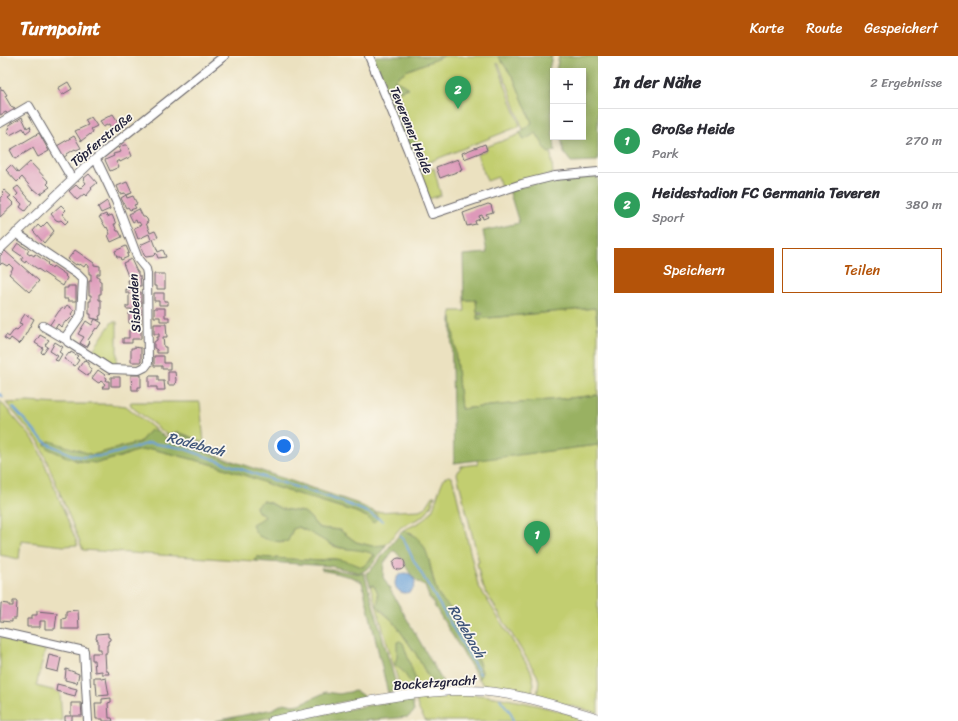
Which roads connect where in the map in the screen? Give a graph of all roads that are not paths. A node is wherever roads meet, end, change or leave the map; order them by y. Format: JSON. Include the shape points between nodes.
{"nodes":[{"id":1,"x":224,"y":56,"type":"edge"},
{"id":2,"x":369,"y":56,"type":"edge"},
{"id":3,"x":0,"y":123,"type":"edge"},
{"id":4,"x":95,"y":159,"type":"junction"},
{"id":5,"x":598,"y":172,"type":"edge"},
{"id":6,"x":72,"y":179,"type":"junction"},
{"id":7,"x":16,"y":233,"type":"junction"},
{"id":8,"x":0,"y":249,"type":"edge"},
{"id":9,"x":43,"y":326,"type":"dead end"},
{"id":10,"x":67,"y":340,"type":"junction"},
{"id":11,"x":0,"y":632,"type":"edge"},
{"id":12,"x":598,"y":718,"type":"edge"},
{"id":13,"x":88,"y":721,"type":"edge"},
{"id":14,"x":272,"y":721,"type":"edge"}],
"edges":[{"from":1,"to":4,"type":"street","name":"Töpferstraße"},
{"from":2,"to":5,"type":"street","name":"Teverener Heide","via":[[432,214],[522,184],[555,176]]},
{"from":3,"to":6,"type":"street","via":[[29,106]]},
{"from":4,"to":6,"type":"street","name":"Töpferstraße"},
{"from":4,"to":10,"type":"street","name":"Sisbenden","via":[[116,202],[138,259],[146,269],[148,363],[139,370],[110,369]]},
{"from":6,"to":7,"type":"street","name":"Töpferstraße"},
{"from":7,"to":8,"type":"street","name":"Töpferstraße"},
{"from":7,"to":10,"type":"street","via":[[83,280],[81,315],[67,335]]},
{"from":9,"to":10,"type":"street","name":"Sisbenden"},
{"from":11,"to":13,"type":"street","via":[[84,651]]},
{"from":12,"to":14,"type":"street","name":"Bocketzgracht","via":[[522,697],[482,691],[456,691],[413,694]]}]}
